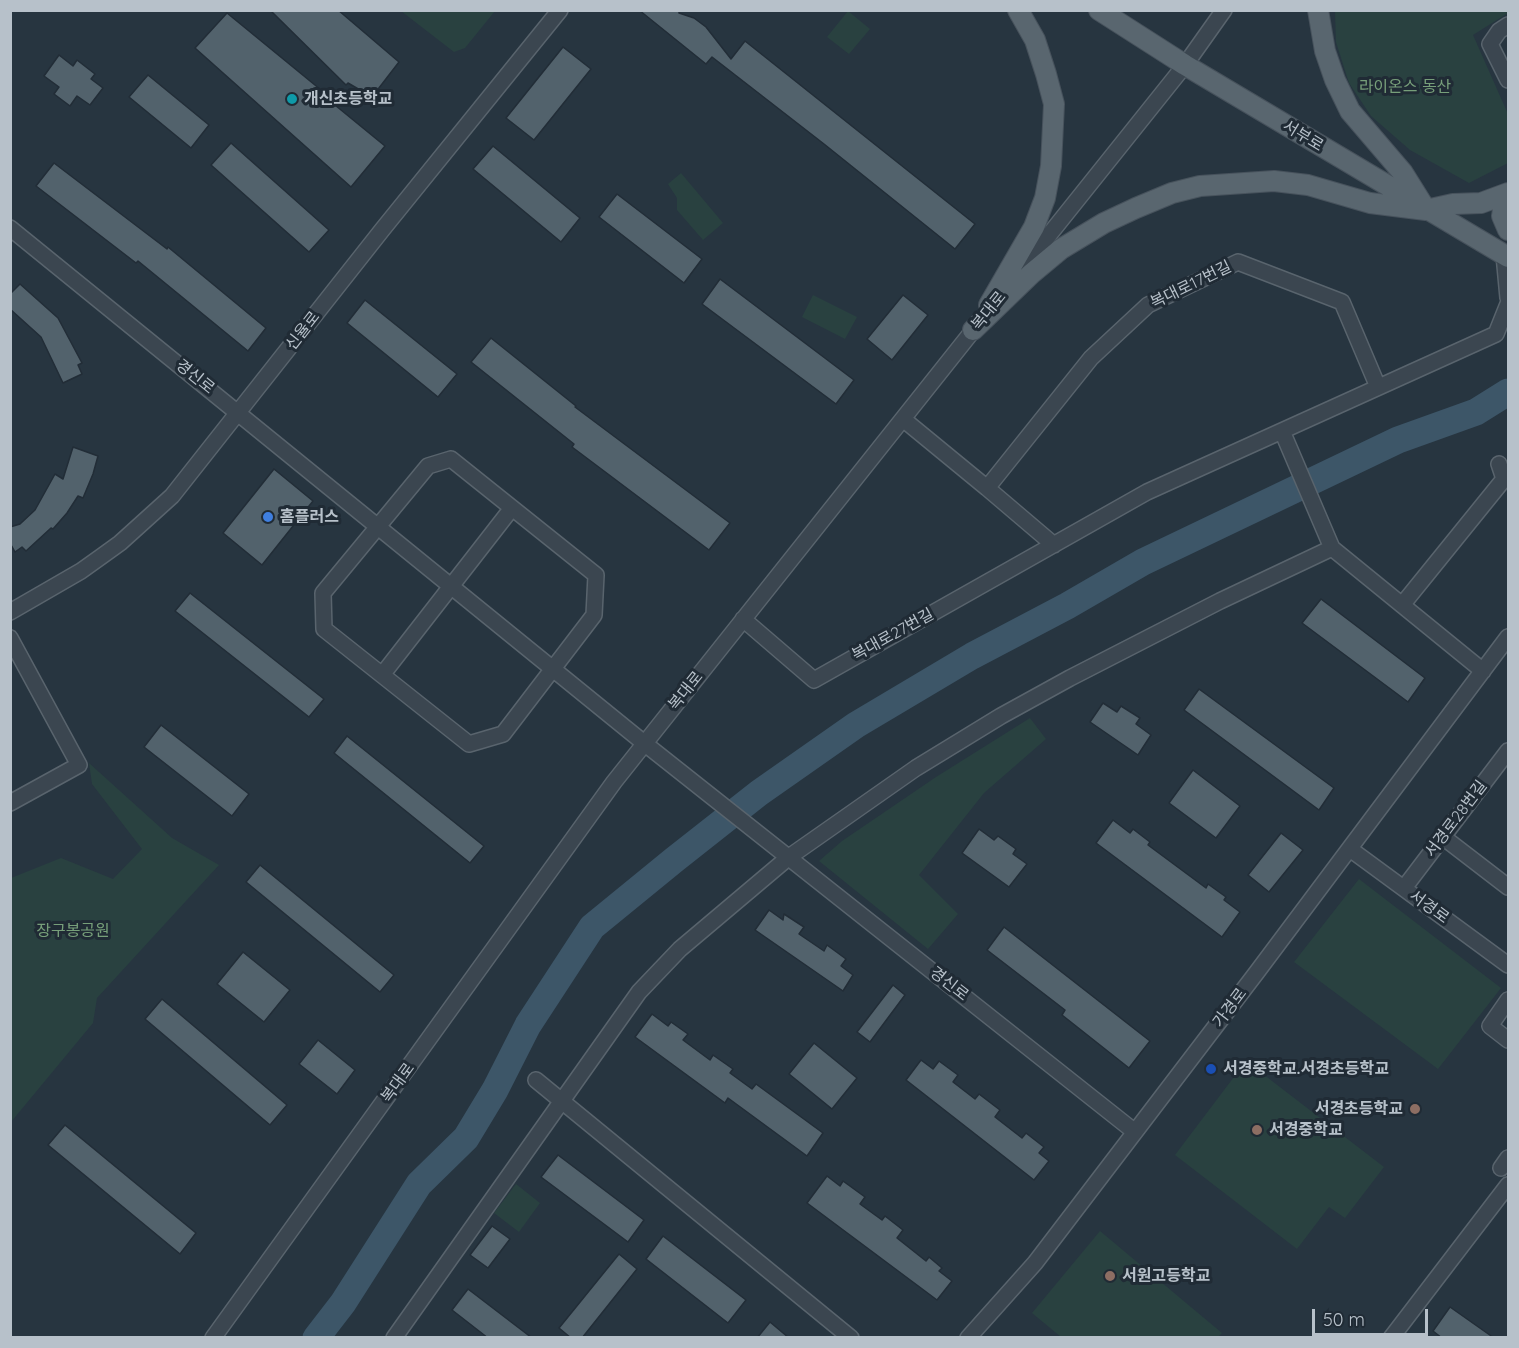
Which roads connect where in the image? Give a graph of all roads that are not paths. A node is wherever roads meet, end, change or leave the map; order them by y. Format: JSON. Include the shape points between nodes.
{"nodes":[{"id":1,"x":1018,"y":10,"type":"edge"},
{"id":2,"x":1099,"y":10,"type":"edge"},
{"id":3,"x":1224,"y":10,"type":"edge"},
{"id":4,"x":1318,"y":10,"type":"edge"},
{"id":5,"x":556,"y":12,"type":"edge"},
{"id":6,"x":1509,"y":25,"type":"edge"},
{"id":7,"x":1185,"y":65,"type":"junction"},
{"id":8,"x":1509,"y":80,"type":"edge"},
{"id":9,"x":1509,"y":193,"type":"edge"},
{"id":10,"x":1509,"y":198,"type":"edge"},
{"id":11,"x":1426,"y":210,"type":"junction"},
{"id":12,"x":10,"y":228,"type":"edge"},
{"id":13,"x":1509,"y":230,"type":"edge"},
{"id":14,"x":1506,"y":256,"type":"edge"},
{"id":15,"x":1509,"y":298,"type":"edge"},
{"id":16,"x":1509,"y":304,"type":"edge"},
{"id":17,"x":973,"y":330,"type":"junction"},
{"id":18,"x":1378,"y":387,"type":"junction"},
{"id":19,"x":239,"y":413,"type":"junction"},
{"id":20,"x":903,"y":419,"type":"junction"},
{"id":21,"x":1282,"y":431,"type":"junction"},
{"id":22,"x":1498,"y":464,"type":"dead end"},
{"id":23,"x":987,"y":488,"type":"junction"},
{"id":24,"x":512,"y":508,"type":"junction"},
{"id":25,"x":378,"y":526,"type":"junction"},
{"id":26,"x":1054,"y":545,"type":"junction"},
{"id":27,"x":1332,"y":548,"type":"junction"},
{"id":28,"x":452,"y":586,"type":"junction"},
{"id":29,"x":1402,"y":605,"type":"junction"},
{"id":30,"x":10,"y":612,"type":"edge"},
{"id":31,"x":743,"y":619,"type":"junction"},
{"id":32,"x":1509,"y":637,"type":"edge"},
{"id":33,"x":10,"y":638,"type":"edge"},
{"id":34,"x":553,"y":669,"type":"junction"},
{"id":35,"x":1483,"y":671,"type":"junction"},
{"id":36,"x":382,"y":675,"type":"junction"},
{"id":37,"x":644,"y":743,"type":"junction"},
{"id":38,"x":1509,"y":751,"type":"edge"},
{"id":39,"x":10,"y":803,"type":"edge"},
{"id":40,"x":1443,"y":837,"type":"junction"},
{"id":41,"x":1350,"y":849,"type":"junction"},
{"id":42,"x":789,"y":857,"type":"junction"},
{"id":43,"x":1509,"y":887,"type":"edge"},
{"id":44,"x":1404,"y":888,"type":"junction"},
{"id":45,"x":1509,"y":964,"type":"edge"},
{"id":46,"x":1508,"y":1002,"type":"edge"},
{"id":47,"x":1509,"y":1040,"type":"edge"},
{"id":48,"x":536,"y":1080,"type":"dead end"},
{"id":49,"x":562,"y":1102,"type":"junction"},
{"id":50,"x":1135,"y":1132,"type":"junction"},
{"id":51,"x":1509,"y":1185,"type":"edge"},
{"id":52,"x":213,"y":1338,"type":"edge"},
{"id":53,"x":394,"y":1338,"type":"edge"},
{"id":54,"x":850,"y":1338,"type":"edge"},
{"id":55,"x":968,"y":1338,"type":"edge"},
{"id":56,"x":1391,"y":1338,"type":"edge"}],
"edges":[{"from":1,"to":17,"type":"main road","via":[[1035,40],[1054,104],[1051,166],[1034,227]]},
{"from":2,"to":7,"type":"main road","name":"서부로"},
{"from":3,"to":7,"type":"street","name":"복대로"},
{"from":4,"to":11,"type":"main road","via":[[1325,51],[1350,111],[1403,173]]},
{"from":5,"to":19,"type":"street","name":"신율로"},
{"from":6,"to":8,"type":"street","via":[[1498,31],[1490,44]]},
{"from":7,"to":11,"type":"main road","name":"서부로"},
{"from":7,"to":17,"type":"street","name":"복대로"},
{"from":9,"to":11,"type":"main road"},
{"from":10,"to":13,"type":"main road","via":[[1502,216]]},
{"from":11,"to":14,"type":"main road","name":"서부로"},
{"from":11,"to":17,"type":"main road","via":[[1370,203],[1308,185],[1274,181],[1200,186],[1172,193],[1104,223],[1060,249]]},
{"from":12,"to":19,"type":"street","name":"경신로"},
{"from":14,"to":15,"type":"street"},
{"from":16,"to":18,"type":"street","via":[[1496,334]]},
{"from":17,"to":20,"type":"street","name":"복대로"},
{"from":18,"to":21,"type":"street"},
{"from":18,"to":23,"type":"street","name":"복대로17번길","via":[[1342,302],[1238,262],[1148,305],[1091,358]]},
{"from":19,"to":25,"type":"street","name":"경신로"},
{"from":19,"to":30,"type":"street","name":"신율로","via":[[172,496],[120,543]]},
{"from":20,"to":23,"type":"street"},
{"from":20,"to":31,"type":"street","name":"복대로"},
{"from":21,"to":26,"type":"street","via":[[1147,492]]},
{"from":21,"to":27,"type":"street"},
{"from":22,"to":29,"type":"street","via":[[1504,479]]},
{"from":23,"to":26,"type":"street"},
{"from":24,"to":25,"type":"street","via":[[451,459],[428,466]]},
{"from":24,"to":28,"type":"street"},
{"from":24,"to":34,"type":"street","via":[[596,575],[594,615]]},
{"from":25,"to":28,"type":"street","name":"경신로"},
{"from":25,"to":36,"type":"street","via":[[323,593],[324,628]]},
{"from":26,"to":31,"type":"street","name":"복대로27번길","via":[[814,680]]},
{"from":27,"to":29,"type":"street"},
{"from":27,"to":42,"type":"street","via":[[1220,600],[1001,716],[916,768]]},
{"from":28,"to":34,"type":"street","name":"경신로"},
{"from":28,"to":36,"type":"street"},
{"from":29,"to":35,"type":"street"},
{"from":31,"to":37,"type":"street","name":"복대로"},
{"from":32,"to":35,"type":"street","name":"가경로"},
{"from":33,"to":39,"type":"street","via":[[79,765]]},
{"from":34,"to":36,"type":"street","via":[[503,734],[469,744]]},
{"from":34,"to":37,"type":"street","name":"경신로"},
{"from":35,"to":41,"type":"street","name":"가경로"},
{"from":37,"to":42,"type":"street","name":"경신로"},
{"from":37,"to":52,"type":"street","name":"복대로"},
{"from":38,"to":40,"type":"street","name":"서경로28번길"},
{"from":40,"to":43,"type":"street"},
{"from":40,"to":44,"type":"street","name":"서경로28번길"},
{"from":41,"to":44,"type":"street","name":"서경로"},
{"from":41,"to":50,"type":"street","name":"가경로"},
{"from":42,"to":49,"type":"street","via":[[680,949],[639,992]]},
{"from":42,"to":50,"type":"street","name":"경신로"},
{"from":44,"to":45,"type":"street","name":"서경로"},
{"from":46,"to":47,"type":"street","via":[[1490,1026]]},
{"from":48,"to":49,"type":"street"},
{"from":49,"to":53,"type":"street"},
{"from":49,"to":54,"type":"street"},
{"from":50,"to":55,"type":"street","name":"가경로","via":[[1035,1263]]},
{"from":51,"to":56,"type":"street"}]}
